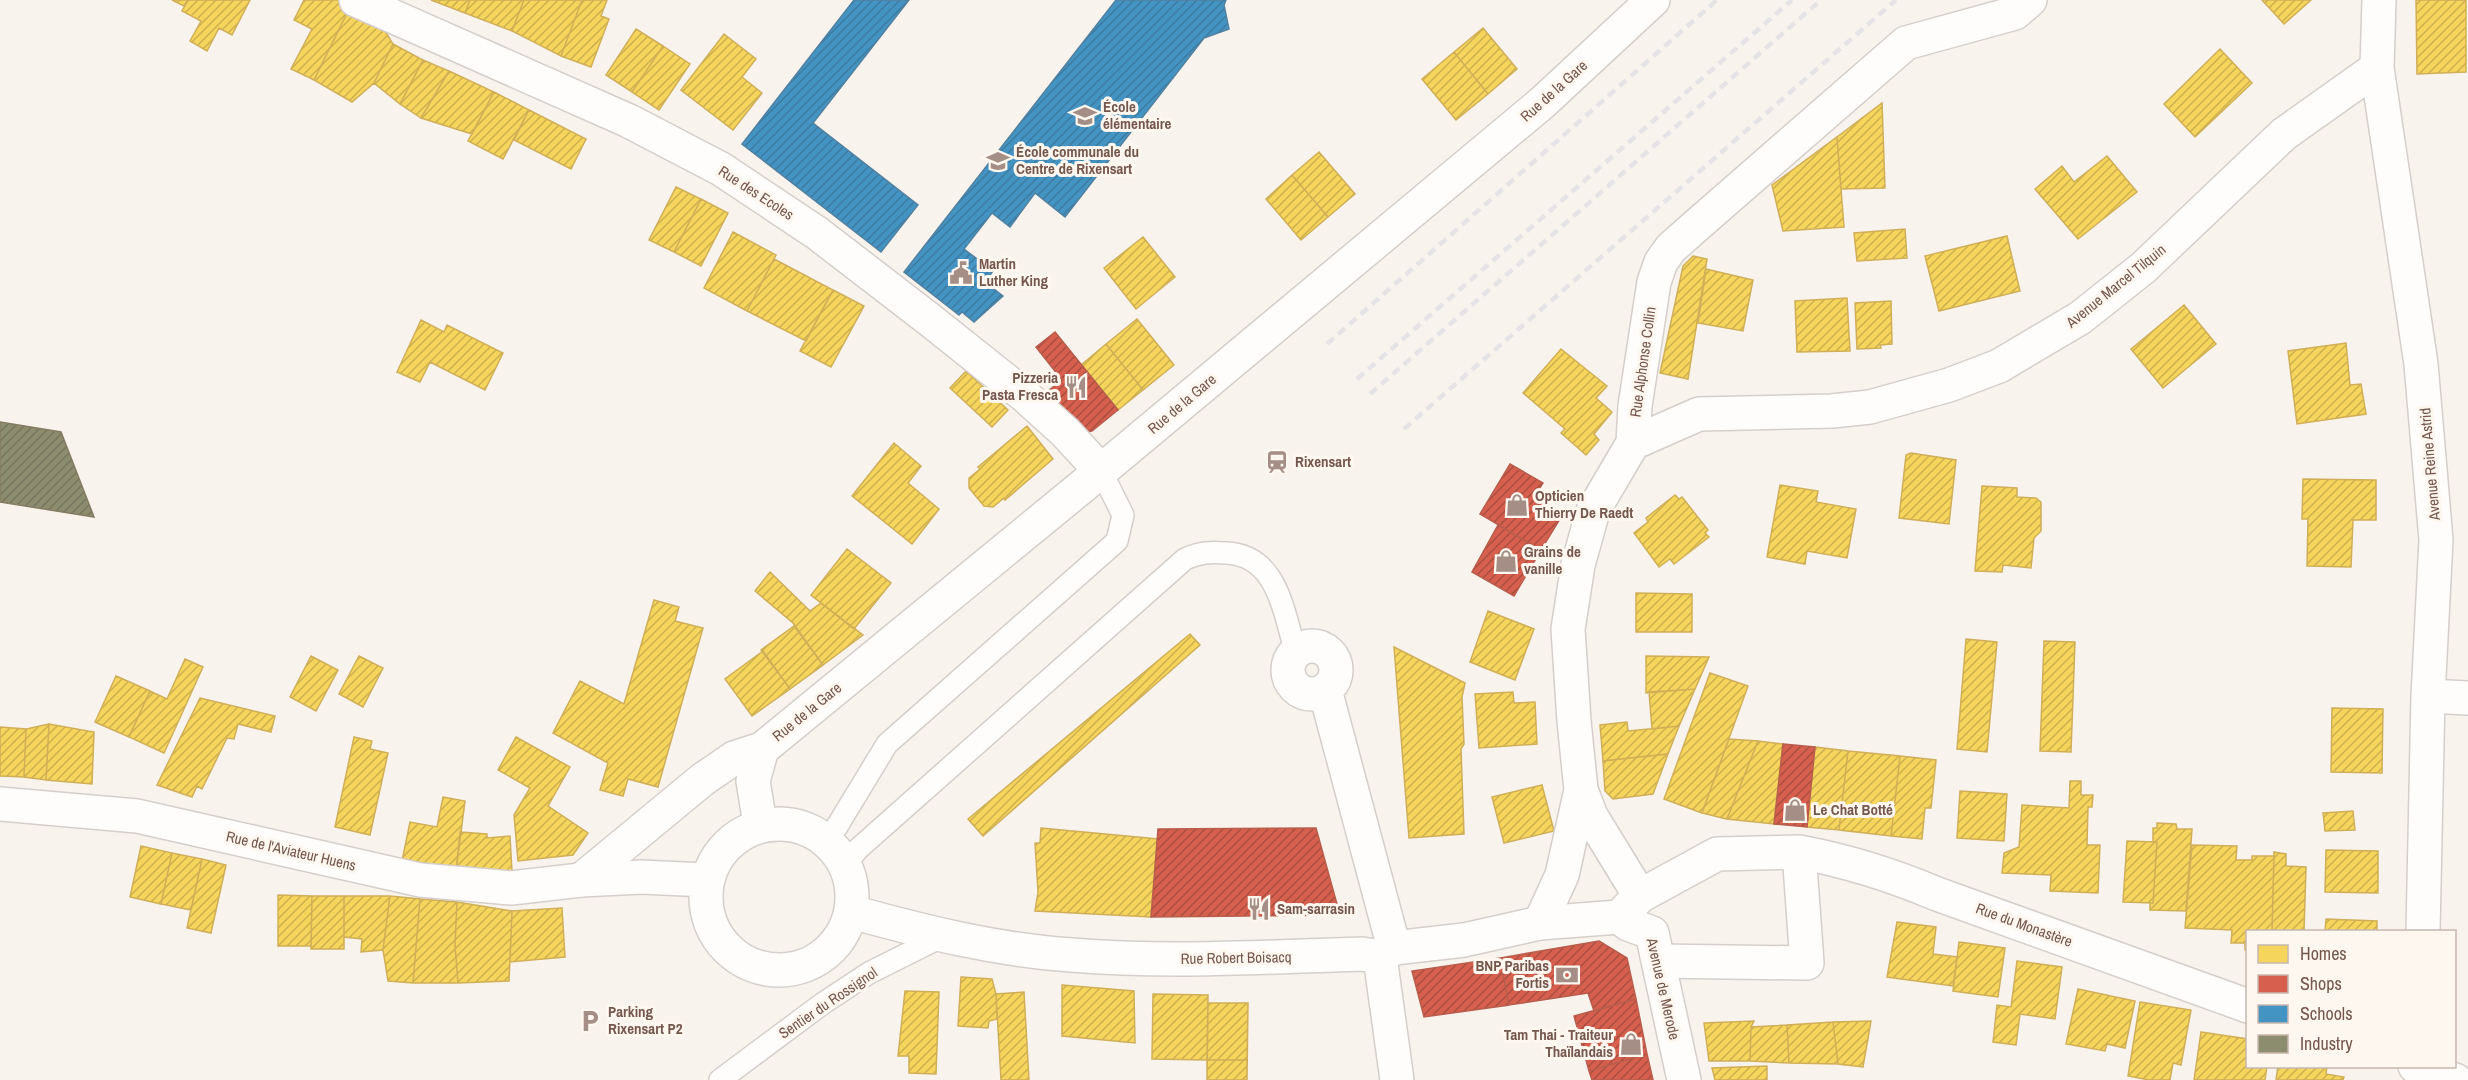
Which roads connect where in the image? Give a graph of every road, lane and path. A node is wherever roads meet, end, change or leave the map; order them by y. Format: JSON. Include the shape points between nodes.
{"nodes":[{"id":1,"x":356,"y":0,"type":"edge"},
{"id":2,"x":1653,"y":0,"type":"edge"},
{"id":3,"x":2030,"y":0,"type":"edge"},
{"id":4,"x":2379,"y":0,"type":"edge"},
{"id":5,"x":2377,"y":68,"type":"junction"},
{"id":6,"x":1633,"y":443,"type":"junction"},
{"id":7,"x":1101,"y":471,"type":"junction"},
{"id":8,"x":1296,"y":652,"type":"joint"},
{"id":9,"x":2428,"y":696,"type":"junction"},
{"id":10,"x":2468,"y":698,"type":"edge"},
{"id":11,"x":762,"y":749,"type":"junction"},
{"id":12,"x":1581,"y":790,"type":"junction"},
{"id":13,"x":0,"y":804,"type":"edge"},
{"id":14,"x":760,"y":824,"type":"junction"},
{"id":15,"x":821,"y":839,"type":"junction"},
{"id":16,"x":1799,"y":852,"type":"junction"},
{"id":17,"x":845,"y":865,"type":"junction"},
{"id":18,"x":582,"y":880,"type":"junction"},
{"id":19,"x":706,"y":880,"type":"junction"},
{"id":20,"x":1630,"y":906,"type":"junction"},
{"id":21,"x":852,"y":912,"type":"junction"},
{"id":22,"x":1540,"y":923,"type":"junction"},
{"id":23,"x":2423,"y":930,"type":"edge"},
{"id":24,"x":943,"y":936,"type":"junction"},
{"id":25,"x":1387,"y":952,"type":"junction"},
{"id":26,"x":1659,"y":961,"type":"junction"},
{"id":27,"x":2246,"y":1006,"type":"edge"},
{"id":28,"x":2421,"y":1068,"type":"edge"},
{"id":29,"x":720,"y":1080,"type":"edge"},
{"id":30,"x":1397,"y":1080,"type":"edge"},
{"id":31,"x":1684,"y":1080,"type":"edge"},
{"id":32,"x":2455,"y":1080,"type":"edge"}],
"edges":[{"from":1,"to":7,"type":"street","name":"Rue des Ecoles","via":[[629,121],[721,169],[817,233],[964,347],[1065,432]]},
{"from":2,"to":7,"type":"street","name":"Rue de la Gare","via":[[1542,103]]},
{"from":3,"to":6,"type":"street","name":"Rue Alphonse Collin","via":[[2015,13],[1906,44],[1671,248],[1654,282]]},
{"from":4,"to":5,"type":"street","name":"Avenue Reine Astrid"},
{"from":5,"to":6,"type":"street","name":"Avenue Marcel Tilquin","via":[[2284,134],[2143,268],[2080,318],[1999,366],[1870,407],[1699,414]]},
{"from":5,"to":9,"type":"street","name":"Avenue Reine Astrid","via":[[2421,364],[2435,529]]},
{"from":6,"to":12,"type":"street","name":"Rue Alphonse Collin","via":[[1593,512],[1578,565],[1568,629]]},
{"from":7,"to":11,"type":"street","name":"Rue de la Gare"},
{"from":7,"to":15,"type":"lane","via":[[1123,515],[1117,541],[887,744],[836,828]]},
{"from":8,"to":17,"type":"lane","via":[[1273,579],[1258,562],[1239,553],[1202,552],[1185,559],[858,849]]},
{"from":8,"to":25,"type":"street","via":[[1319,647],[1335,663],[1335,678],[1325,690]]},
{"from":9,"to":10,"type":"street"},
{"from":9,"to":23,"type":"street","name":"Avenue Reine Astrid"},
{"from":11,"to":14,"type":"street","name":"Rue de la Gare","via":[[753,780]]},
{"from":11,"to":18,"type":"street","via":[[734,758],[702,780]]},
{"from":12,"to":20,"type":"street","name":"Rue Alphonse Collin"},
{"from":12,"to":22,"type":"street","via":[[1562,875]]},
{"from":13,"to":18,"type":"street","name":"Rue de l'Aviateur Huens","via":[[137,816],[420,880],[511,888]]},
{"from":14,"to":15,"type":"street","via":[[806,829]]},
{"from":14,"to":19,"type":"street","via":[[745,830],[723,849]]},
{"from":15,"to":17,"type":"street"},
{"from":16,"to":20,"type":"street","name":"Rue du Monastère","via":[[1717,854]]},
{"from":16,"to":26,"type":"street","via":[[1807,963]]},
{"from":16,"to":27,"type":"street","name":"Rue du Monastère","via":[[1889,873]]},
{"from":17,"to":21,"type":"street","via":[[854,891]]},
{"from":18,"to":19,"type":"street","name":"Rue de l'Aviateur Huens"},
{"from":19,"to":21,"type":"street","via":[[709,913],[722,945],[745,962],[770,970],[795,969],[819,958],[841,939]]},
{"from":20,"to":22,"type":"street","name":"Rue Robert Boisacq"},
{"from":20,"to":26,"type":"street","name":"Avenue de Merode","via":[[1628,924],[1652,933]]},
{"from":21,"to":24,"type":"street","name":"Rue Robert Boisacq"},
{"from":22,"to":25,"type":"street","name":"Rue Robert Boisacq"},
{"from":24,"to":25,"type":"street","name":"Rue Robert Boisacq","via":[[1081,956],[1163,960]]},
{"from":24,"to":29,"type":"lane","name":"Sentier du Rossignol","via":[[869,973]]},
{"from":25,"to":30,"type":"street"},
{"from":26,"to":31,"type":"street","name":"Avenue de Merode"},
{"from":28,"to":32,"type":"street"}]}
